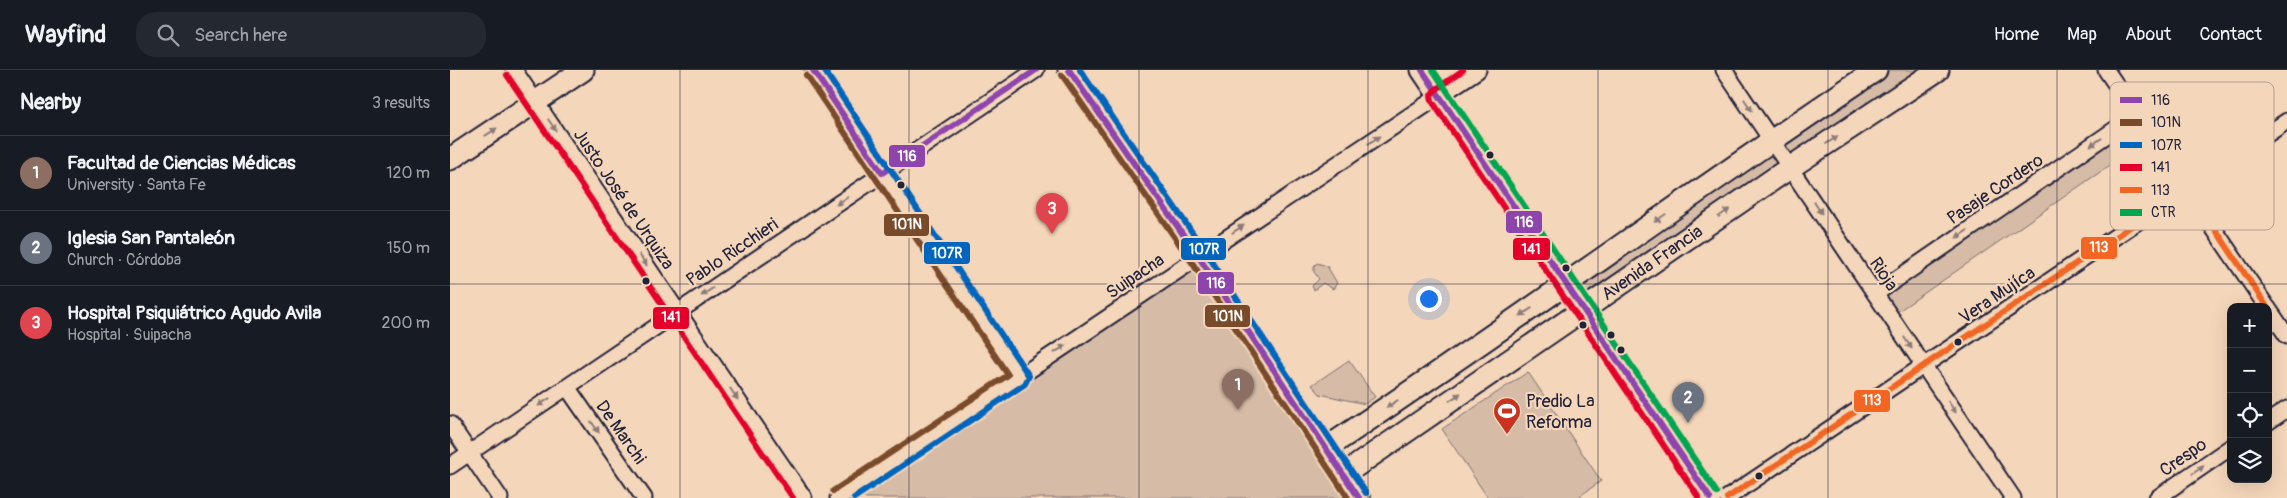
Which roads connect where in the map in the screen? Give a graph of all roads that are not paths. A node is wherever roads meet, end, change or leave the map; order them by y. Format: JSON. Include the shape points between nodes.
{"nodes":[{"id":1,"x":514,"y":70,"type":"edge"},
{"id":2,"x":583,"y":70,"type":"edge"},
{"id":3,"x":813,"y":70,"type":"edge"},
{"id":4,"x":1036,"y":70,"type":"edge"},
{"id":5,"x":1069,"y":70,"type":"edge"},
{"id":6,"x":1422,"y":70,"type":"edge"},
{"id":7,"x":1478,"y":70,"type":"edge"},
{"id":8,"x":1724,"y":70,"type":"edge"},
{"id":9,"x":1876,"y":70,"type":"edge"},
{"id":10,"x":1938,"y":70,"type":"edge"},
{"id":11,"x":2106,"y":70,"type":"edge"},
{"id":12,"x":2114,"y":82,"type":"edge"},
{"id":13,"x":1440,"y":96,"type":"junction"},
{"id":14,"x":536,"y":102,"type":"junction"},
{"id":15,"x":2287,"y":120,"type":"edge"},
{"id":16,"x":2274,"y":129,"type":"edge"},
{"id":17,"x":2110,"y":133,"type":"edge"},
{"id":18,"x":1772,"y":139,"type":"junction"},
{"id":19,"x":450,"y":158,"type":"edge"},
{"id":20,"x":1791,"y":167,"type":"junction"},
{"id":21,"x":882,"y":173,"type":"junction"},
{"id":22,"x":2126,"y":230,"type":"edge"},
{"id":23,"x":2216,"y":230,"type":"edge"},
{"id":24,"x":1198,"y":256,"type":"junction"},
{"id":25,"x":1566,"y":284,"type":"junction"},
{"id":26,"x":1875,"y":294,"type":"junction"},
{"id":27,"x":2265,"y":303,"type":"edge"},
{"id":28,"x":1583,"y":310,"type":"junction"},
{"id":29,"x":678,"y":312,"type":"junction"},
{"id":30,"x":2272,"y":314,"type":"edge"},
{"id":31,"x":2287,"y":336,"type":"edge"},
{"id":32,"x":1924,"y":366,"type":"junction"},
{"id":33,"x":1020,"y":377,"type":"junction"},
{"id":34,"x":567,"y":387,"type":"junction"},
{"id":35,"x":2287,"y":409,"type":"edge"},
{"id":36,"x":2272,"y":419,"type":"edge"},
{"id":37,"x":450,"y":424,"type":"edge"},
{"id":38,"x":1325,"y":449,"type":"junction"},
{"id":39,"x":2227,"y":451,"type":"edge"},
{"id":40,"x":469,"y":453,"type":"junction"},
{"id":41,"x":450,"y":466,"type":"edge"},
{"id":42,"x":1343,"y":474,"type":"junction"},
{"id":43,"x":2164,"y":496,"type":"edge"},
{"id":44,"x":500,"y":498,"type":"edge"},
{"id":45,"x":644,"y":498,"type":"edge"},
{"id":46,"x":804,"y":498,"type":"edge"},
{"id":47,"x":838,"y":498,"type":"edge"},
{"id":48,"x":1359,"y":498,"type":"edge"},
{"id":49,"x":1710,"y":498,"type":"edge"},
{"id":50,"x":1727,"y":498,"type":"edge"},
{"id":51,"x":2013,"y":498,"type":"edge"}],
"edges":[{"from":1,"to":14,"type":"street","name":"Justo José de Urquiza"},
{"from":2,"to":14,"type":"main road"},
{"from":3,"to":21,"type":"street"},
{"from":4,"to":21,"type":"street","name":"Pablo Ricchieri"},
{"from":5,"to":24,"type":"main road"},
{"from":6,"to":13,"type":"main road"},
{"from":7,"to":13,"type":"street","name":"Suipacha"},
{"from":8,"to":18,"type":"street","name":"Rioja","one_way":true},
{"from":9,"to":18,"type":"main road","name":"Avenida Francia"},
{"from":20,"to":10,"type":"main road","name":"Avenida Francia","one_way":true},
{"from":11,"to":12,"type":"street"},
{"from":24,"to":13,"type":"street","name":"Suipacha","one_way":true},
{"from":13,"to":25,"type":"main road"},
{"from":19,"to":14,"type":"main road","one_way":true},
{"from":14,"to":29,"type":"street","name":"Justo José de Urquiza","one_way":true},
{"from":15,"to":16,"type":"street","name":"Vera Mujíca"},
{"from":17,"to":26,"type":"street","name":"Pasaje Cordero","one_way":true},
{"from":18,"to":20,"type":"street","name":"Rioja"},
{"from":18,"to":25,"type":"main road","name":"Avenida Francia","one_way":true},
{"from":20,"to":26,"type":"street","name":"Rioja","one_way":true},
{"from":28,"to":20,"type":"main road","name":"Avenida Francia","one_way":true},
{"from":21,"to":29,"type":"street","name":"Pablo Ricchieri","one_way":true},
{"from":21,"to":33,"type":"street"},
{"from":22,"to":32,"type":"street","name":"Vera Mujíca"},
{"from":23,"to":27,"type":"street"},
{"from":33,"to":24,"type":"street","name":"Suipacha","one_way":true},
{"from":24,"to":38,"type":"main road"},
{"from":25,"to":28,"type":"main road"},
{"from":25,"to":38,"type":"main road","name":"Avenida Francia","one_way":true},
{"from":26,"to":32,"type":"street","name":"Rioja","one_way":true},
{"from":42,"to":28,"type":"main road","name":"Avenida Francia","one_way":true},
{"from":28,"to":49,"type":"main road"},
{"from":29,"to":34,"type":"street","name":"Pablo Ricchieri"},
{"from":29,"to":46,"type":"street","name":"Justo José de Urquiza","one_way":true},
{"from":30,"to":31,"type":"street"},
{"from":32,"to":50,"type":"street","name":"Vera Mujíca"},
{"from":32,"to":51,"type":"street","name":"Rioja","one_way":true},
{"from":33,"to":47,"type":"street","name":"Suipacha"},
{"from":34,"to":40,"type":"street","name":"Pablo Ricchieri","one_way":true},
{"from":34,"to":45,"type":"street","name":"De Marchi","one_way":true},
{"from":35,"to":36,"type":"street"},
{"from":37,"to":40,"type":"street"},
{"from":38,"to":42,"type":"main road"},
{"from":43,"to":39,"type":"street","name":"Crespo","one_way":true},
{"from":40,"to":41,"type":"street","name":"Pablo Ricchieri"},
{"from":40,"to":44,"type":"street"},
{"from":42,"to":48,"type":"main road"}]}
